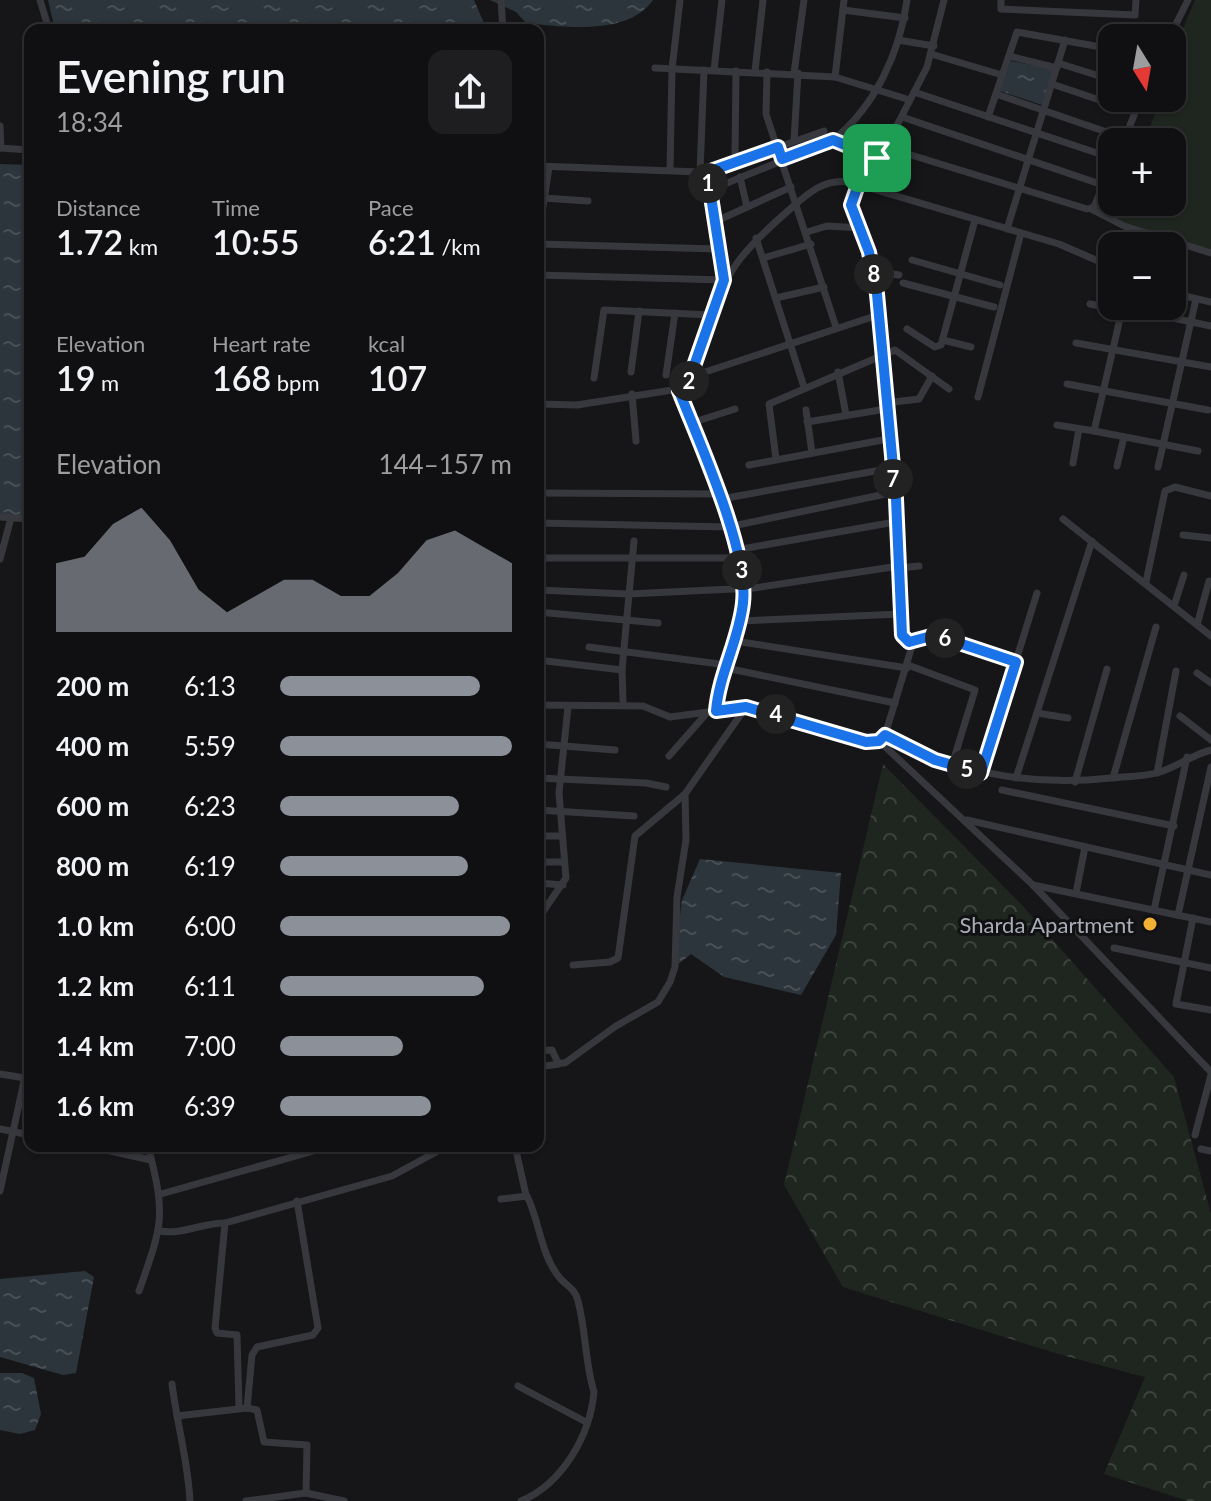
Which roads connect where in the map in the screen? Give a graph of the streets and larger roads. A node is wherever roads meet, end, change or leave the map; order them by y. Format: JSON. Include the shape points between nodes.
{"nodes":[{"id":1,"x":40,"y":0,"type":"edge"},
{"id":2,"x":501,"y":0,"type":"edge"},
{"id":3,"x":680,"y":0,"type":"edge"},
{"id":4,"x":722,"y":0,"type":"edge"},
{"id":5,"x":763,"y":0,"type":"edge"},
{"id":6,"x":804,"y":0,"type":"edge"},
{"id":7,"x":844,"y":0,"type":"edge"},
{"id":8,"x":907,"y":0,"type":"edge"},
{"id":9,"x":944,"y":0,"type":"edge"},
{"id":10,"x":1001,"y":0,"type":"edge"},
{"id":11,"x":1136,"y":0,"type":"edge"},
{"id":12,"x":1188,"y":0,"type":"edge"},
{"id":13,"x":843,"y":10,"type":"junction"},
{"id":14,"x":905,"y":18,"type":"junction"},
{"id":15,"x":47,"y":24,"type":"edge"},
{"id":16,"x":503,"y":24,"type":"edge"},
{"id":17,"x":1176,"y":24,"type":"edge"},
{"id":18,"x":898,"y":40,"type":"junction"},
{"id":19,"x":1065,"y":40,"type":"junction"},
{"id":20,"x":1098,"y":46,"type":"edge"},
{"id":21,"x":932,"y":50,"type":"junction"},
{"id":22,"x":1009,"y":56,"type":"junction"},
{"id":23,"x":1058,"y":66,"type":"junction"},
{"id":24,"x":655,"y":68,"type":"dead end"},
{"id":25,"x":672,"y":69,"type":"junction"},
{"id":26,"x":704,"y":70,"type":"junction"},
{"id":27,"x":714,"y":70,"type":"junction"},
{"id":28,"x":736,"y":71,"type":"junction"},
{"id":29,"x":755,"y":71,"type":"junction"},
{"id":30,"x":767,"y":72,"type":"junction"},
{"id":31,"x":796,"y":73,"type":"junction"},
{"id":32,"x":1002,"y":75,"type":"junction"},
{"id":33,"x":1098,"y":76,"type":"edge"},
{"id":34,"x":835,"y":77,"type":"junction"},
{"id":35,"x":1052,"y":84,"type":"junction"},
{"id":36,"x":877,"y":88,"type":"junction"},
{"id":37,"x":996,"y":94,"type":"junction"},
{"id":38,"x":912,"y":96,"type":"junction"},
{"id":39,"x":1098,"y":100,"type":"edge"},
{"id":40,"x":1045,"y":110,"type":"junction"},
{"id":41,"x":1135,"y":112,"type":"edge"},
{"id":42,"x":902,"y":117,"type":"junction"},
{"id":43,"x":988,"y":117,"type":"junction"},
{"id":44,"x":0,"y":126,"type":"edge"},
{"id":45,"x":1129,"y":128,"type":"edge"},
{"id":46,"x":1098,"y":130,"type":"edge"},
{"id":47,"x":824,"y":131,"type":"dead end"},
{"id":48,"x":1038,"y":134,"type":"junction"},
{"id":49,"x":833,"y":140,"type":"junction"},
{"id":50,"x":794,"y":141,"type":"junction"},
{"id":51,"x":778,"y":147,"type":"junction"},
{"id":52,"x":885,"y":147,"type":"junction"},
{"id":53,"x":0,"y":148,"type":"edge"},
{"id":54,"x":24,"y":150,"type":"edge"},
{"id":55,"x":1098,"y":153,"type":"edge"},
{"id":56,"x":877,"y":158,"type":"junction"},
{"id":57,"x":782,"y":159,"type":"junction"},
{"id":58,"x":1030,"y":160,"type":"junction"},
{"id":59,"x":740,"y":161,"type":"junction"},
{"id":60,"x":544,"y":167,"type":"edge"},
{"id":61,"x":549,"y":167,"type":"junction"},
{"id":62,"x":670,"y":170,"type":"junction"},
{"id":63,"x":701,"y":173,"type":"junction"},
{"id":64,"x":740,"y":177,"type":"junction"},
{"id":65,"x":1098,"y":183,"type":"edge"},
{"id":66,"x":858,"y":185,"type":"junction"},
{"id":67,"x":544,"y":186,"type":"edge"},
{"id":68,"x":791,"y":187,"type":"junction"},
{"id":69,"x":1021,"y":187,"type":"junction"},
{"id":70,"x":710,"y":190,"type":"junction"},
{"id":71,"x":544,"y":193,"type":"edge"},
{"id":72,"x":1098,"y":195,"type":"edge"},
{"id":73,"x":588,"y":201,"type":"dead end"},
{"id":74,"x":797,"y":203,"type":"junction"},
{"id":75,"x":747,"y":207,"type":"junction"},
{"id":76,"x":1091,"y":209,"type":"junction"},
{"id":77,"x":975,"y":220,"type":"junction"},
{"id":78,"x":712,"y":223,"type":"junction"},
{"id":79,"x":861,"y":228,"type":"junction"},
{"id":80,"x":1007,"y":229,"type":"junction"},
{"id":81,"x":807,"y":232,"type":"junction"},
{"id":82,"x":1021,"y":233,"type":"junction"},
{"id":83,"x":756,"y":238,"type":"junction"},
{"id":84,"x":544,"y":242,"type":"edge"},
{"id":85,"x":811,"y":244,"type":"junction"},
{"id":86,"x":717,"y":249,"type":"junction"},
{"id":87,"x":1211,"y":253,"type":"edge"},
{"id":88,"x":763,"y":258,"type":"junction"},
{"id":89,"x":912,"y":260,"type":"dead end"},
{"id":90,"x":1098,"y":260,"type":"edge"},
{"id":91,"x":873,"y":271,"type":"junction"},
{"id":92,"x":961,"y":274,"type":"junction"},
{"id":93,"x":544,"y":275,"type":"edge"},
{"id":94,"x":724,"y":280,"type":"junction"},
{"id":95,"x":1000,"y":285,"type":"dead end"},
{"id":96,"x":824,"y":287,"type":"junction"},
{"id":97,"x":955,"y":296,"type":"junction"},
{"id":98,"x":1186,"y":296,"type":"edge"},
{"id":99,"x":776,"y":298,"type":"junction"},
{"id":100,"x":1196,"y":299,"type":"junction"},
{"id":101,"x":1211,"y":302,"type":"edge"},
{"id":102,"x":1090,"y":304,"type":"dead end"},
{"id":103,"x":1098,"y":306,"type":"edge"},
{"id":104,"x":994,"y":307,"type":"dead end"},
{"id":105,"x":639,"y":311,"type":"junction"},
{"id":106,"x":675,"y":313,"type":"junction"},
{"id":107,"x":710,"y":315,"type":"junction"},
{"id":108,"x":878,"y":315,"type":"junction"},
{"id":109,"x":1119,"y":320,"type":"edge"},
{"id":110,"x":1184,"y":320,"type":"edge"},
{"id":111,"x":1191,"y":322,"type":"junction"},
{"id":112,"x":1211,"y":326,"type":"edge"},
{"id":113,"x":836,"y":327,"type":"junction"},
{"id":114,"x":907,"y":329,"type":"dead end"},
{"id":115,"x":943,"y":340,"type":"junction"},
{"id":116,"x":1076,"y":343,"type":"dead end"},
{"id":117,"x":790,"y":344,"type":"junction"},
{"id":118,"x":971,"y":347,"type":"dead end"},
{"id":119,"x":1111,"y":350,"type":"junction"},
{"id":120,"x":882,"y":355,"type":"junction"},
{"id":121,"x":1181,"y":361,"type":"junction"},
{"id":122,"x":1211,"y":367,"type":"edge"},
{"id":123,"x":631,"y":372,"type":"dead end"},
{"id":124,"x":838,"y":372,"type":"junction"},
{"id":125,"x":666,"y":375,"type":"dead end"},
{"id":126,"x":932,"y":376,"type":"junction"},
{"id":127,"x":690,"y":377,"type":"junction"},
{"id":128,"x":594,"y":378,"type":"dead end"},
{"id":129,"x":1067,"y":384,"type":"dead end"},
{"id":130,"x":804,"y":387,"type":"junction"},
{"id":131,"x":949,"y":389,"type":"dead end"},
{"id":132,"x":1102,"y":390,"type":"junction"},
{"id":133,"x":679,"y":391,"type":"junction"},
{"id":134,"x":632,"y":394,"type":"junction"},
{"id":135,"x":978,"y":397,"type":"dead end"},
{"id":136,"x":1172,"y":402,"type":"junction"},
{"id":137,"x":544,"y":404,"type":"edge"},
{"id":138,"x":885,"y":406,"type":"junction"},
{"id":139,"x":735,"y":409,"type":"dead end"},
{"id":140,"x":806,"y":410,"type":"dead end"},
{"id":141,"x":1208,"y":410,"type":"dead end"},
{"id":142,"x":846,"y":415,"type":"junction"},
{"id":143,"x":807,"y":422,"type":"junction"},
{"id":144,"x":691,"y":423,"type":"junction"},
{"id":145,"x":1057,"y":425,"type":"dead end"},
{"id":146,"x":1079,"y":429,"type":"junction"},
{"id":147,"x":1094,"y":431,"type":"junction"},
{"id":148,"x":1124,"y":437,"type":"junction"},
{"id":149,"x":888,"y":439,"type":"junction"},
{"id":150,"x":636,"y":441,"type":"dead end"},
{"id":151,"x":1164,"y":444,"type":"junction"},
{"id":152,"x":1198,"y":451,"type":"dead end"},
{"id":153,"x":812,"y":453,"type":"junction"},
{"id":154,"x":776,"y":459,"type":"junction"},
{"id":155,"x":1073,"y":463,"type":"dead end"},
{"id":156,"x":749,"y":465,"type":"dead end"},
{"id":157,"x":1117,"y":466,"type":"dead end"},
{"id":158,"x":1158,"y":467,"type":"dead end"},
{"id":159,"x":892,"y":468,"type":"junction"},
{"id":160,"x":895,"y":492,"type":"junction"},
{"id":161,"x":544,"y":493,"type":"edge"},
{"id":162,"x":720,"y":496,"type":"junction"},
{"id":163,"x":1211,"y":496,"type":"edge"},
{"id":164,"x":0,"y":517,"type":"edge"},
{"id":165,"x":11,"y":518,"type":"junction"},
{"id":166,"x":24,"y":519,"type":"edge"},
{"id":167,"x":1063,"y":519,"type":"dead end"},
{"id":168,"x":895,"y":522,"type":"junction"},
{"id":169,"x":544,"y":523,"type":"edge"},
{"id":170,"x":728,"y":527,"type":"junction"},
{"id":171,"x":1183,"y":535,"type":"dead end"},
{"id":172,"x":1211,"y":538,"type":"edge"},
{"id":173,"x":634,"y":541,"type":"dead end"},
{"id":174,"x":1092,"y":541,"type":"junction"},
{"id":175,"x":738,"y":554,"type":"junction"},
{"id":176,"x":544,"y":558,"type":"edge"},
{"id":177,"x":633,"y":558,"type":"junction"},
{"id":178,"x":0,"y":559,"type":"edge"},
{"id":179,"x":919,"y":566,"type":"dead end"},
{"id":180,"x":899,"y":567,"type":"junction"},
{"id":181,"x":1184,"y":575,"type":"dead end"},
{"id":182,"x":1209,"y":581,"type":"edge"},
{"id":183,"x":1146,"y":582,"type":"junction"},
{"id":184,"x":744,"y":588,"type":"junction"},
{"id":185,"x":544,"y":590,"type":"edge"},
{"id":186,"x":1037,"y":593,"type":"dead end"},
{"id":187,"x":628,"y":594,"type":"junction"},
{"id":188,"x":1174,"y":606,"type":"junction"},
{"id":189,"x":544,"y":613,"type":"edge"},
{"id":190,"x":901,"y":614,"type":"junction"},
{"id":191,"x":625,"y":621,"type":"junction"},
{"id":192,"x":740,"y":621,"type":"junction"},
{"id":193,"x":658,"y":623,"type":"dead end"},
{"id":194,"x":1197,"y":625,"type":"junction"},
{"id":195,"x":1156,"y":627,"type":"dead end"},
{"id":196,"x":1211,"y":636,"type":"edge"},
{"id":197,"x":735,"y":641,"type":"junction"},
{"id":198,"x":909,"y":642,"type":"junction"},
{"id":199,"x":589,"y":647,"type":"dead end"},
{"id":200,"x":624,"y":651,"type":"junction"},
{"id":201,"x":544,"y":661,"type":"edge"},
{"id":202,"x":1016,"y":662,"type":"junction"},
{"id":203,"x":726,"y":666,"type":"junction"},
{"id":204,"x":907,"y":666,"type":"junction"},
{"id":205,"x":1107,"y":669,"type":"dead end"},
{"id":206,"x":622,"y":670,"type":"junction"},
{"id":207,"x":1176,"y":671,"type":"dead end"},
{"id":208,"x":1197,"y":673,"type":"dead end"},
{"id":209,"x":1211,"y":683,"type":"edge"},
{"id":210,"x":623,"y":701,"type":"dead end"},
{"id":211,"x":895,"y":703,"type":"junction"},
{"id":212,"x":544,"y":705,"type":"edge"},
{"id":213,"x":568,"y":707,"type":"junction"},
{"id":214,"x":746,"y":707,"type":"junction"},
{"id":215,"x":716,"y":711,"type":"junction"},
{"id":216,"x":1037,"y":713,"type":"junction"},
{"id":217,"x":706,"y":714,"type":"junction"},
{"id":218,"x":1180,"y":716,"type":"dead end"},
{"id":219,"x":1068,"y":718,"type":"dead end"},
{"id":220,"x":882,"y":738,"type":"junction"},
{"id":221,"x":1211,"y":740,"type":"edge"},
{"id":222,"x":544,"y":744,"type":"edge"},
{"id":223,"x":562,"y":746,"type":"junction"},
{"id":224,"x":615,"y":750,"type":"dead end"},
{"id":225,"x":1211,"y":750,"type":"edge"},
{"id":226,"x":669,"y":756,"type":"dead end"},
{"id":227,"x":1187,"y":757,"type":"junction"},
{"id":228,"x":952,"y":765,"type":"junction"},
{"id":229,"x":1211,"y":767,"type":"edge"},
{"id":230,"x":981,"y":773,"type":"junction"},
{"id":231,"x":1157,"y":773,"type":"junction"},
{"id":232,"x":544,"y":778,"type":"edge"},
{"id":233,"x":1016,"y":778,"type":"junction"},
{"id":234,"x":1113,"y":778,"type":"junction"},
{"id":235,"x":560,"y":779,"type":"junction"},
{"id":236,"x":1041,"y":782,"type":"junction"},
{"id":237,"x":1075,"y":782,"type":"junction"},
{"id":238,"x":666,"y":787,"type":"dead end"},
{"id":239,"x":1002,"y":790,"type":"dead end"},
{"id":240,"x":685,"y":794,"type":"junction"},
{"id":241,"x":1039,"y":795,"type":"junction"},
{"id":242,"x":544,"y":810,"type":"edge"},
{"id":243,"x":559,"y":811,"type":"junction"},
{"id":244,"x":634,"y":816,"type":"dead end"},
{"id":245,"x":967,"y":820,"type":"junction"},
{"id":246,"x":1174,"y":826,"type":"junction"},
{"id":247,"x":544,"y":836,"type":"edge"},
{"id":248,"x":560,"y":836,"type":"junction"},
{"id":249,"x":1085,"y":847,"type":"junction"},
{"id":250,"x":544,"y":862,"type":"edge"},
{"id":251,"x":563,"y":862,"type":"junction"},
{"id":252,"x":1166,"y":865,"type":"junction"},
{"id":253,"x":1190,"y":870,"type":"junction"},
{"id":254,"x":1211,"y":875,"type":"edge"},
{"id":255,"x":544,"y":883,"type":"edge"},
{"id":256,"x":563,"y":885,"type":"junction"},
{"id":257,"x":1033,"y":885,"type":"junction"},
{"id":258,"x":1076,"y":893,"type":"junction"},
{"id":259,"x":1154,"y":910,"type":"junction"},
{"id":260,"x":544,"y":911,"type":"edge"},
{"id":261,"x":1178,"y":915,"type":"junction"},
{"id":262,"x":1193,"y":918,"type":"junction"},
{"id":263,"x":1211,"y":922,"type":"edge"},
{"id":264,"x":1114,"y":948,"type":"dead end"},
{"id":265,"x":1184,"y":962,"type":"junction"},
{"id":266,"x":573,"y":965,"type":"dead end"},
{"id":267,"x":1211,"y":968,"type":"edge"},
{"id":268,"x":1211,"y":1010,"type":"edge"},
{"id":269,"x":544,"y":1051,"type":"edge"},
{"id":270,"x":562,"y":1064,"type":"junction"},
{"id":271,"x":544,"y":1066,"type":"edge"},
{"id":272,"x":1210,"y":1071,"type":"edge"},
{"id":273,"x":0,"y":1074,"type":"edge"},
{"id":274,"x":24,"y":1083,"type":"edge"},
{"id":275,"x":24,"y":1091,"type":"edge"},
{"id":276,"x":0,"y":1129,"type":"edge"},
{"id":277,"x":13,"y":1131,"type":"junction"},
{"id":278,"x":24,"y":1134,"type":"edge"},
{"id":279,"x":1195,"y":1135,"type":"dead end"},
{"id":280,"x":1201,"y":1149,"type":"dead end"},
{"id":281,"x":1211,"y":1151,"type":"edge"},
{"id":282,"x":115,"y":1152,"type":"edge"},
{"id":283,"x":149,"y":1152,"type":"edge"},
{"id":284,"x":310,"y":1152,"type":"edge"},
{"id":285,"x":436,"y":1152,"type":"edge"},
{"id":286,"x":516,"y":1152,"type":"edge"},
{"id":287,"x":151,"y":1160,"type":"junction"},
{"id":288,"x":0,"y":1191,"type":"edge"},
{"id":289,"x":161,"y":1194,"type":"junction"},
{"id":290,"x":526,"y":1195,"type":"junction"},
{"id":291,"x":501,"y":1199,"type":"dead end"},
{"id":292,"x":297,"y":1201,"type":"junction"},
{"id":293,"x":225,"y":1223,"type":"junction"},
{"id":294,"x":160,"y":1231,"type":"junction"},
{"id":295,"x":139,"y":1291,"type":"dead end"},
{"id":296,"x":172,"y":1384,"type":"dead end"},
{"id":297,"x":518,"y":1386,"type":"dead end"},
{"id":298,"x":243,"y":1408,"type":"junction"},
{"id":299,"x":177,"y":1416,"type":"junction"},
{"id":300,"x":586,"y":1422,"type":"junction"},
{"id":301,"x":306,"y":1493,"type":"junction"},
{"id":302,"x":190,"y":1501,"type":"edge"},
{"id":303,"x":246,"y":1501,"type":"edge"},
{"id":304,"x":344,"y":1501,"type":"edge"},
{"id":305,"x":521,"y":1501,"type":"edge"}],
"edges":[{"from":1,"to":15,"type":"street"},
{"from":2,"to":16,"type":"street"},
{"from":3,"to":25,"type":"street"},
{"from":4,"to":27,"type":"street"},
{"from":5,"to":29,"type":"street"},
{"from":6,"to":31,"type":"street"},
{"from":7,"to":13,"type":"street"},
{"from":8,"to":14,"type":"street"},
{"from":9,"to":21,"type":"street"},
{"from":10,"to":11,"type":"street","via":[[1001,9],[1135,15]]},
{"from":12,"to":17,"type":"street"},
{"from":13,"to":14,"type":"street"},
{"from":13,"to":34,"type":"street"},
{"from":14,"to":18,"type":"street"},
{"from":18,"to":21,"type":"street"},
{"from":18,"to":36,"type":"street"},
{"from":19,"to":20,"type":"street"},
{"from":19,"to":22,"type":"street","via":[[1017,32]]},
{"from":19,"to":23,"type":"street"},
{"from":21,"to":32,"type":"street"},
{"from":21,"to":38,"type":"street"},
{"from":22,"to":23,"type":"street"},
{"from":22,"to":32,"type":"street"},
{"from":23,"to":33,"type":"street"},
{"from":23,"to":35,"type":"street"},
{"from":24,"to":25,"type":"street"},
{"from":25,"to":26,"type":"street"},
{"from":25,"to":62,"type":"street"},
{"from":26,"to":27,"type":"street"},
{"from":26,"to":63,"type":"street"},
{"from":27,"to":28,"type":"street"},
{"from":28,"to":29,"type":"street"},
{"from":28,"to":59,"type":"street","via":[[735,153]]},
{"from":29,"to":30,"type":"street"},
{"from":30,"to":31,"type":"street"},
{"from":30,"to":51,"type":"street","via":[[764,105]]},
{"from":31,"to":34,"type":"street"},
{"from":31,"to":50,"type":"street"},
{"from":32,"to":37,"type":"street"},
{"from":34,"to":36,"type":"street"},
{"from":35,"to":39,"type":"street"},
{"from":35,"to":40,"type":"street"},
{"from":36,"to":38,"type":"street"},
{"from":36,"to":49,"type":"street"},
{"from":37,"to":40,"type":"street"},
{"from":37,"to":43,"type":"street"},
{"from":38,"to":42,"type":"street"},
{"from":38,"to":43,"type":"street"},
{"from":40,"to":46,"type":"street"},
{"from":40,"to":48,"type":"street"},
{"from":41,"to":45,"type":"street"},
{"from":42,"to":52,"type":"street"},
{"from":42,"to":58,"type":"street"},
{"from":43,"to":48,"type":"street"},
{"from":44,"to":53,"type":"street"},
{"from":47,"to":50,"type":"street"},
{"from":48,"to":55,"type":"street"},
{"from":48,"to":58,"type":"street"},
{"from":49,"to":56,"type":"street"},
{"from":49,"to":57,"type":"street"},
{"from":50,"to":51,"type":"street"},
{"from":51,"to":57,"type":"street"},
{"from":51,"to":59,"type":"street"},
{"from":52,"to":56,"type":"street"},
{"from":52,"to":69,"type":"street"},
{"from":53,"to":54,"type":"street"},
{"from":56,"to":66,"type":"street"},
{"from":57,"to":64,"type":"street"},
{"from":57,"to":68,"type":"street"},
{"from":58,"to":65,"type":"street"},
{"from":58,"to":69,"type":"street"},
{"from":59,"to":63,"type":"street"},
{"from":60,"to":61,"type":"street"},
{"from":61,"to":62,"type":"street"},
{"from":61,"to":67,"type":"street"},
{"from":62,"to":63,"type":"street"},
{"from":63,"to":70,"type":"street"},
{"from":64,"to":70,"type":"street"},
{"from":64,"to":75,"type":"street"},
{"from":66,"to":74,"type":"street","via":[[825,184]]},
{"from":66,"to":77,"type":"street"},
{"from":66,"to":79,"type":"street","via":[[851,205]]},
{"from":68,"to":74,"type":"street"},
{"from":68,"to":75,"type":"street"},
{"from":69,"to":76,"type":"street"},
{"from":69,"to":80,"type":"street"},
{"from":70,"to":78,"type":"street"},
{"from":71,"to":73,"type":"street"},
{"from":72,"to":76,"type":"street"},
{"from":74,"to":81,"type":"street"},
{"from":74,"to":83,"type":"street"},
{"from":75,"to":78,"type":"street"},
{"from":76,"to":87,"type":"street","via":[[1124,226]]},
{"from":77,"to":80,"type":"street"},
{"from":77,"to":92,"type":"street"},
{"from":78,"to":86,"type":"street"},
{"from":79,"to":81,"type":"street","via":[[827,226]]},
{"from":79,"to":91,"type":"street"},
{"from":80,"to":82,"type":"street"},
{"from":81,"to":85,"type":"street"},
{"from":82,"to":90,"type":"street"},
{"from":82,"to":135,"type":"street"},
{"from":83,"to":88,"type":"street"},
{"from":83,"to":94,"type":"street"},
{"from":84,"to":86,"type":"street"},
{"from":85,"to":88,"type":"street"},
{"from":85,"to":96,"type":"street"},
{"from":86,"to":94,"type":"street"},
{"from":88,"to":99,"type":"street"},
{"from":89,"to":92,"type":"street"},
{"from":91,"to":97,"type":"street"},
{"from":91,"to":108,"type":"street"},
{"from":92,"to":95,"type":"street"},
{"from":92,"to":97,"type":"street"},
{"from":93,"to":94,"type":"street"},
{"from":94,"to":107,"type":"street"},
{"from":96,"to":99,"type":"street"},
{"from":96,"to":113,"type":"street"},
{"from":97,"to":104,"type":"street"},
{"from":97,"to":115,"type":"street"},
{"from":98,"to":100,"type":"street"},
{"from":99,"to":117,"type":"street"},
{"from":100,"to":101,"type":"street"},
{"from":100,"to":111,"type":"street"},
{"from":102,"to":103,"type":"street"},
{"from":105,"to":106,"type":"street"},
{"from":105,"to":123,"type":"street"},
{"from":105,"to":128,"type":"street","via":[[604,310]]},
{"from":106,"to":107,"type":"street"},
{"from":106,"to":125,"type":"street"},
{"from":107,"to":127,"type":"street"},
{"from":108,"to":113,"type":"street"},
{"from":108,"to":120,"type":"street"},
{"from":109,"to":119,"type":"street"},
{"from":110,"to":111,"type":"street"},
{"from":111,"to":112,"type":"street"},
{"from":111,"to":121,"type":"street"},
{"from":113,"to":117,"type":"street"},
{"from":114,"to":115,"type":"street","via":[[935,347]]},
{"from":115,"to":118,"type":"street"},
{"from":116,"to":119,"type":"street"},
{"from":117,"to":127,"type":"street"},
{"from":117,"to":130,"type":"street"},
{"from":119,"to":121,"type":"street"},
{"from":119,"to":132,"type":"street"},
{"from":120,"to":124,"type":"street"},
{"from":120,"to":126,"type":"street","via":[[895,350]]},
{"from":120,"to":138,"type":"street"},
{"from":121,"to":122,"type":"street"},
{"from":121,"to":136,"type":"street"},
{"from":124,"to":130,"type":"street"},
{"from":124,"to":142,"type":"street"},
{"from":126,"to":131,"type":"street"},
{"from":126,"to":138,"type":"street","via":[[919,399]]},
{"from":127,"to":133,"type":"street"},
{"from":129,"to":132,"type":"street"},
{"from":130,"to":154,"type":"street","via":[[769,404]]},
{"from":132,"to":136,"type":"street"},
{"from":132,"to":147,"type":"street"},
{"from":133,"to":134,"type":"street"},
{"from":133,"to":144,"type":"street"},
{"from":134,"to":137,"type":"street","via":[[577,405]]},
{"from":134,"to":150,"type":"street"},
{"from":136,"to":141,"type":"street"},
{"from":136,"to":151,"type":"street"},
{"from":138,"to":142,"type":"street"},
{"from":138,"to":149,"type":"street"},
{"from":139,"to":144,"type":"street"},
{"from":140,"to":143,"type":"street"},
{"from":142,"to":143,"type":"street"},
{"from":143,"to":153,"type":"street"},
{"from":144,"to":162,"type":"street"},
{"from":145,"to":146,"type":"street"},
{"from":146,"to":147,"type":"street"},
{"from":146,"to":155,"type":"street"},
{"from":147,"to":148,"type":"street"},
{"from":148,"to":151,"type":"street"},
{"from":148,"to":157,"type":"street"},
{"from":149,"to":153,"type":"street"},
{"from":149,"to":159,"type":"street"},
{"from":151,"to":152,"type":"street"},
{"from":151,"to":158,"type":"street"},
{"from":153,"to":154,"type":"street"},
{"from":154,"to":156,"type":"street"},
{"from":159,"to":160,"type":"street"},
{"from":159,"to":162,"type":"street"},
{"from":160,"to":168,"type":"street"},
{"from":160,"to":170,"type":"street"},
{"from":161,"to":162,"type":"street"},
{"from":162,"to":170,"type":"street"},
{"from":163,"to":183,"type":"street","via":[[1175,487],[1165,491]]},
{"from":164,"to":165,"type":"street"},
{"from":165,"to":166,"type":"street"},
{"from":165,"to":178,"type":"street"},
{"from":167,"to":174,"type":"street"},
{"from":168,"to":175,"type":"street"},
{"from":168,"to":180,"type":"street"},
{"from":169,"to":170,"type":"street"},
{"from":170,"to":175,"type":"street"},
{"from":171,"to":172,"type":"street"},
{"from":173,"to":177,"type":"street"},
{"from":174,"to":183,"type":"street"},
{"from":174,"to":216,"type":"street"},
{"from":175,"to":177,"type":"street"},
{"from":175,"to":184,"type":"street"},
{"from":176,"to":177,"type":"street"},
{"from":177,"to":187,"type":"street"},
{"from":179,"to":180,"type":"street"},
{"from":180,"to":184,"type":"street"},
{"from":180,"to":190,"type":"street"},
{"from":181,"to":188,"type":"street"},
{"from":182,"to":194,"type":"street"},
{"from":183,"to":188,"type":"street"},
{"from":184,"to":187,"type":"street"},
{"from":184,"to":192,"type":"street"},
{"from":185,"to":187,"type":"street"},
{"from":186,"to":202,"type":"street"},
{"from":187,"to":191,"type":"street"},
{"from":188,"to":194,"type":"street"},
{"from":189,"to":191,"type":"street"},
{"from":190,"to":192,"type":"street"},
{"from":190,"to":198,"type":"street","via":[[902,635]]},
{"from":191,"to":193,"type":"street"},
{"from":191,"to":200,"type":"street"},
{"from":192,"to":197,"type":"street"},
{"from":194,"to":196,"type":"street"},
{"from":195,"to":234,"type":"street"},
{"from":197,"to":203,"type":"street"},
{"from":197,"to":204,"type":"street"},
{"from":198,"to":202,"type":"street","via":[[935,635]]},
{"from":198,"to":204,"type":"street"},
{"from":199,"to":200,"type":"street"},
{"from":200,"to":203,"type":"street"},
{"from":200,"to":206,"type":"street"},
{"from":201,"to":206,"type":"street"},
{"from":202,"to":230,"type":"street"},
{"from":203,"to":211,"type":"street"},
{"from":203,"to":215,"type":"street"},
{"from":204,"to":211,"type":"street"},
{"from":204,"to":228,"type":"street","via":[[975,690]]},
{"from":205,"to":237,"type":"street"},
{"from":206,"to":210,"type":"street"},
{"from":207,"to":231,"type":"street"},
{"from":208,"to":209,"type":"street"},
{"from":211,"to":220,"type":"street"},
{"from":212,"to":213,"type":"street"},
{"from":213,"to":217,"type":"street","via":[[643,706],[670,717]]},
{"from":213,"to":223,"type":"street"},
{"from":214,"to":215,"type":"street"},
{"from":214,"to":220,"type":"street","via":[[866,742]]},
{"from":214,"to":240,"type":"street"},
{"from":215,"to":217,"type":"street"},
{"from":216,"to":219,"type":"street"},
{"from":216,"to":233,"type":"street"},
{"from":217,"to":226,"type":"street"},
{"from":218,"to":221,"type":"street"},
{"from":220,"to":228,"type":"street"},
{"from":220,"to":245,"type":"street"},
{"from":222,"to":223,"type":"street"},
{"from":223,"to":224,"type":"street"},
{"from":223,"to":235,"type":"street"},
{"from":225,"to":227,"type":"street"},
{"from":227,"to":231,"type":"street"},
{"from":227,"to":246,"type":"street"},
{"from":228,"to":230,"type":"street"},
{"from":229,"to":253,"type":"street"},
{"from":230,"to":233,"type":"street"},
{"from":231,"to":234,"type":"street"},
{"from":232,"to":235,"type":"street"},
{"from":233,"to":236,"type":"street"},
{"from":234,"to":237,"type":"street"},
{"from":235,"to":238,"type":"street"},
{"from":235,"to":243,"type":"street"},
{"from":236,"to":237,"type":"street"},
{"from":236,"to":241,"type":"street"},
{"from":239,"to":241,"type":"street"},
{"from":240,"to":266,"type":"street","via":[[635,836],[618,958]]},
{"from":240,"to":270,"type":"street","via":[[686,840],[670,982],[658,1002]]},
{"from":241,"to":246,"type":"street"},
{"from":242,"to":243,"type":"street"},
{"from":243,"to":244,"type":"street"},
{"from":243,"to":248,"type":"street"},
{"from":245,"to":249,"type":"street"},
{"from":245,"to":257,"type":"street"},
{"from":246,"to":252,"type":"street"},
{"from":247,"to":248,"type":"street"},
{"from":248,"to":251,"type":"street"},
{"from":249,"to":252,"type":"street"},
{"from":249,"to":258,"type":"street"},
{"from":250,"to":251,"type":"street"},
{"from":251,"to":256,"type":"street"},
{"from":252,"to":253,"type":"street"},
{"from":252,"to":259,"type":"street"},
{"from":253,"to":254,"type":"street"},
{"from":253,"to":261,"type":"street"},
{"from":255,"to":256,"type":"street"},
{"from":256,"to":260,"type":"street"},
{"from":257,"to":258,"type":"street"},
{"from":257,"to":272,"type":"street"},
{"from":258,"to":259,"type":"street"},
{"from":259,"to":261,"type":"street"},
{"from":261,"to":262,"type":"street"},
{"from":262,"to":263,"type":"street"},
{"from":262,"to":265,"type":"street"},
{"from":264,"to":265,"type":"street"},
{"from":265,"to":267,"type":"street"},
{"from":265,"to":268,"type":"street","via":[[1176,1004]]},
{"from":269,"to":270,"type":"street","via":[[552,1050]]},
{"from":270,"to":271,"type":"street"},
{"from":272,"to":279,"type":"street"},
{"from":273,"to":274,"type":"street"},
{"from":275,"to":277,"type":"street"},
{"from":276,"to":277,"type":"street"},
{"from":277,"to":278,"type":"street"},
{"from":277,"to":288,"type":"street"},
{"from":280,"to":281,"type":"street"},
{"from":282,"to":287,"type":"street"},
{"from":283,"to":287,"type":"street"},
{"from":284,"to":289,"type":"street"},
{"from":285,"to":292,"type":"street","via":[[392,1176]]},
{"from":286,"to":290,"type":"street"},
{"from":287,"to":289,"type":"street"},
{"from":289,"to":294,"type":"street"},
{"from":290,"to":291,"type":"street"},
{"from":290,"to":300,"type":"street","via":[[541,1241],[578,1300],[587,1378],[594,1392]]},
{"from":292,"to":293,"type":"street"},
{"from":292,"to":298,"type":"street","via":[[318,1328],[313,1335],[257,1347]]},
{"from":293,"to":294,"type":"street"},
{"from":293,"to":298,"type":"street","via":[[215,1328],[217,1333],[237,1335]]},
{"from":294,"to":295,"type":"street"},
{"from":296,"to":299,"type":"street"},
{"from":297,"to":300,"type":"street"},
{"from":298,"to":299,"type":"street"},
{"from":298,"to":301,"type":"street","via":[[260,1414],[264,1442],[307,1445]]},
{"from":299,"to":302,"type":"street"},
{"from":300,"to":305,"type":"street","via":[[559,1474]]},
{"from":301,"to":303,"type":"street"},
{"from":301,"to":304,"type":"street"}]}
